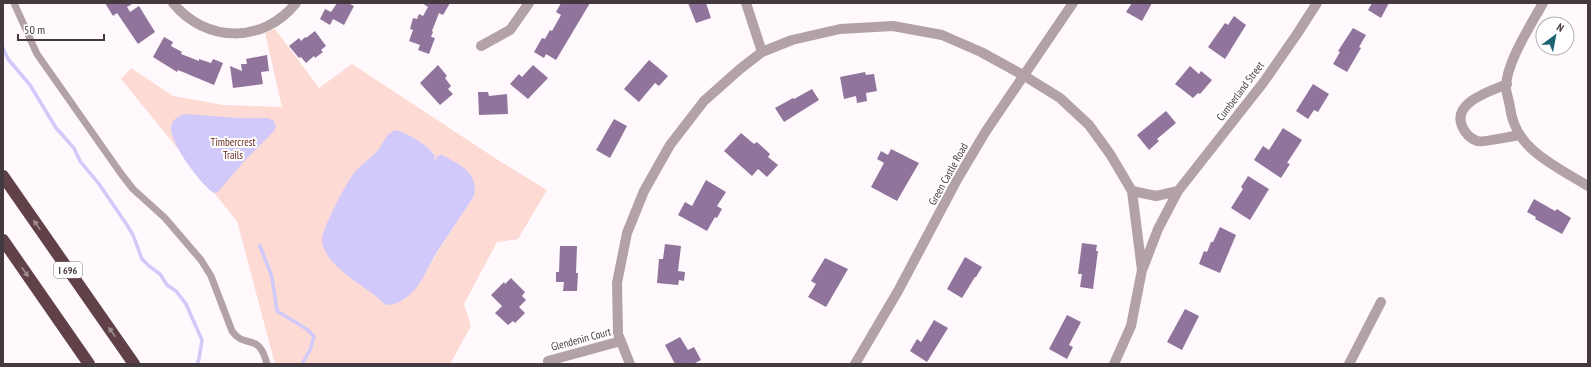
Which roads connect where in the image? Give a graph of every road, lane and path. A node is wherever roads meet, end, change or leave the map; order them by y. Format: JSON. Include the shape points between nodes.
{"nodes":[{"id":1,"x":14,"y":3,"type":"edge"},
{"id":2,"x":173,"y":3,"type":"edge"},
{"id":3,"x":296,"y":3,"type":"edge"},
{"id":4,"x":529,"y":3,"type":"edge"},
{"id":5,"x":746,"y":3,"type":"edge"},
{"id":6,"x":1073,"y":3,"type":"edge"},
{"id":7,"x":1316,"y":3,"type":"edge"},
{"id":8,"x":1543,"y":3,"type":"edge"},
{"id":9,"x":481,"y":46,"type":"dead end"},
{"id":10,"x":762,"y":52,"type":"junction"},
{"id":11,"x":1023,"y":76,"type":"junction"},
{"id":12,"x":1507,"y":84,"type":"junction"},
{"id":13,"x":1520,"y":135,"type":"junction"},
{"id":14,"x":3,"y":176,"type":"edge"},
{"id":15,"x":1588,"y":186,"type":"edge"},
{"id":16,"x":1132,"y":191,"type":"junction"},
{"id":17,"x":1178,"y":191,"type":"junction"},
{"id":18,"x":3,"y":240,"type":"edge"},
{"id":19,"x":1142,"y":270,"type":"junction"},
{"id":20,"x":1381,"y":302,"type":"dead end"},
{"id":21,"x":621,"y":341,"type":"junction"},
{"id":22,"x":548,"y":361,"type":"dead end"},
{"id":23,"x":89,"y":364,"type":"edge"},
{"id":24,"x":134,"y":364,"type":"edge"},
{"id":25,"x":267,"y":364,"type":"edge"},
{"id":26,"x":630,"y":364,"type":"edge"},
{"id":27,"x":855,"y":364,"type":"edge"},
{"id":28,"x":1114,"y":364,"type":"edge"},
{"id":29,"x":1349,"y":364,"type":"edge"}],
"edges":[{"from":1,"to":25,"type":"lane","via":[[36,54],[132,189],[165,218],[201,260],[211,276],[232,331],[241,340],[257,344]]},
{"from":2,"to":3,"type":"street","via":[[185,15],[208,29],[237,33],[258,30],[274,23]]},
{"from":4,"to":9,"type":"street","via":[[510,30]]},
{"from":5,"to":10,"type":"street"},
{"from":6,"to":11,"type":"street","name":"Green Castle Road"},
{"from":7,"to":17,"type":"street","name":"Cumberland Street","via":[[1298,34],[1263,83]]},
{"from":8,"to":12,"type":"street","via":[[1518,49]]},
{"from":10,"to":11,"type":"street","via":[[792,40],[840,29],[893,26],[942,35],[981,52]]},
{"from":10,"to":21,"type":"street","via":[[704,101],[670,145],[644,191],[627,233],[617,283],[618,334]]},
{"from":11,"to":16,"type":"street","via":[[1060,98],[1089,125]]},
{"from":11,"to":27,"type":"street","name":"Green Castle Road","via":[[958,178],[898,291]]},
{"from":12,"to":13,"type":"street","via":[[1511,115]]},
{"from":12,"to":13,"type":"street","via":[[1469,101],[1462,111],[1461,123],[1466,135],[1478,141]]},
{"from":13,"to":15,"type":"street","via":[[1533,151]]},
{"from":24,"to":14,"type":"highway","number":"I 696","one_way":true},
{"from":16,"to":17,"type":"street","via":[[1156,196]]},
{"from":16,"to":19,"type":"street"},
{"from":17,"to":19,"type":"street","name":"Cumberland Street","via":[[1158,229]]},
{"from":18,"to":23,"type":"highway","one_way":true},
{"from":19,"to":28,"type":"street","via":[[1131,326]]},
{"from":20,"to":29,"type":"street"},
{"from":21,"to":22,"type":"street","name":"Glendenin Court"},
{"from":21,"to":26,"type":"street"}]}
